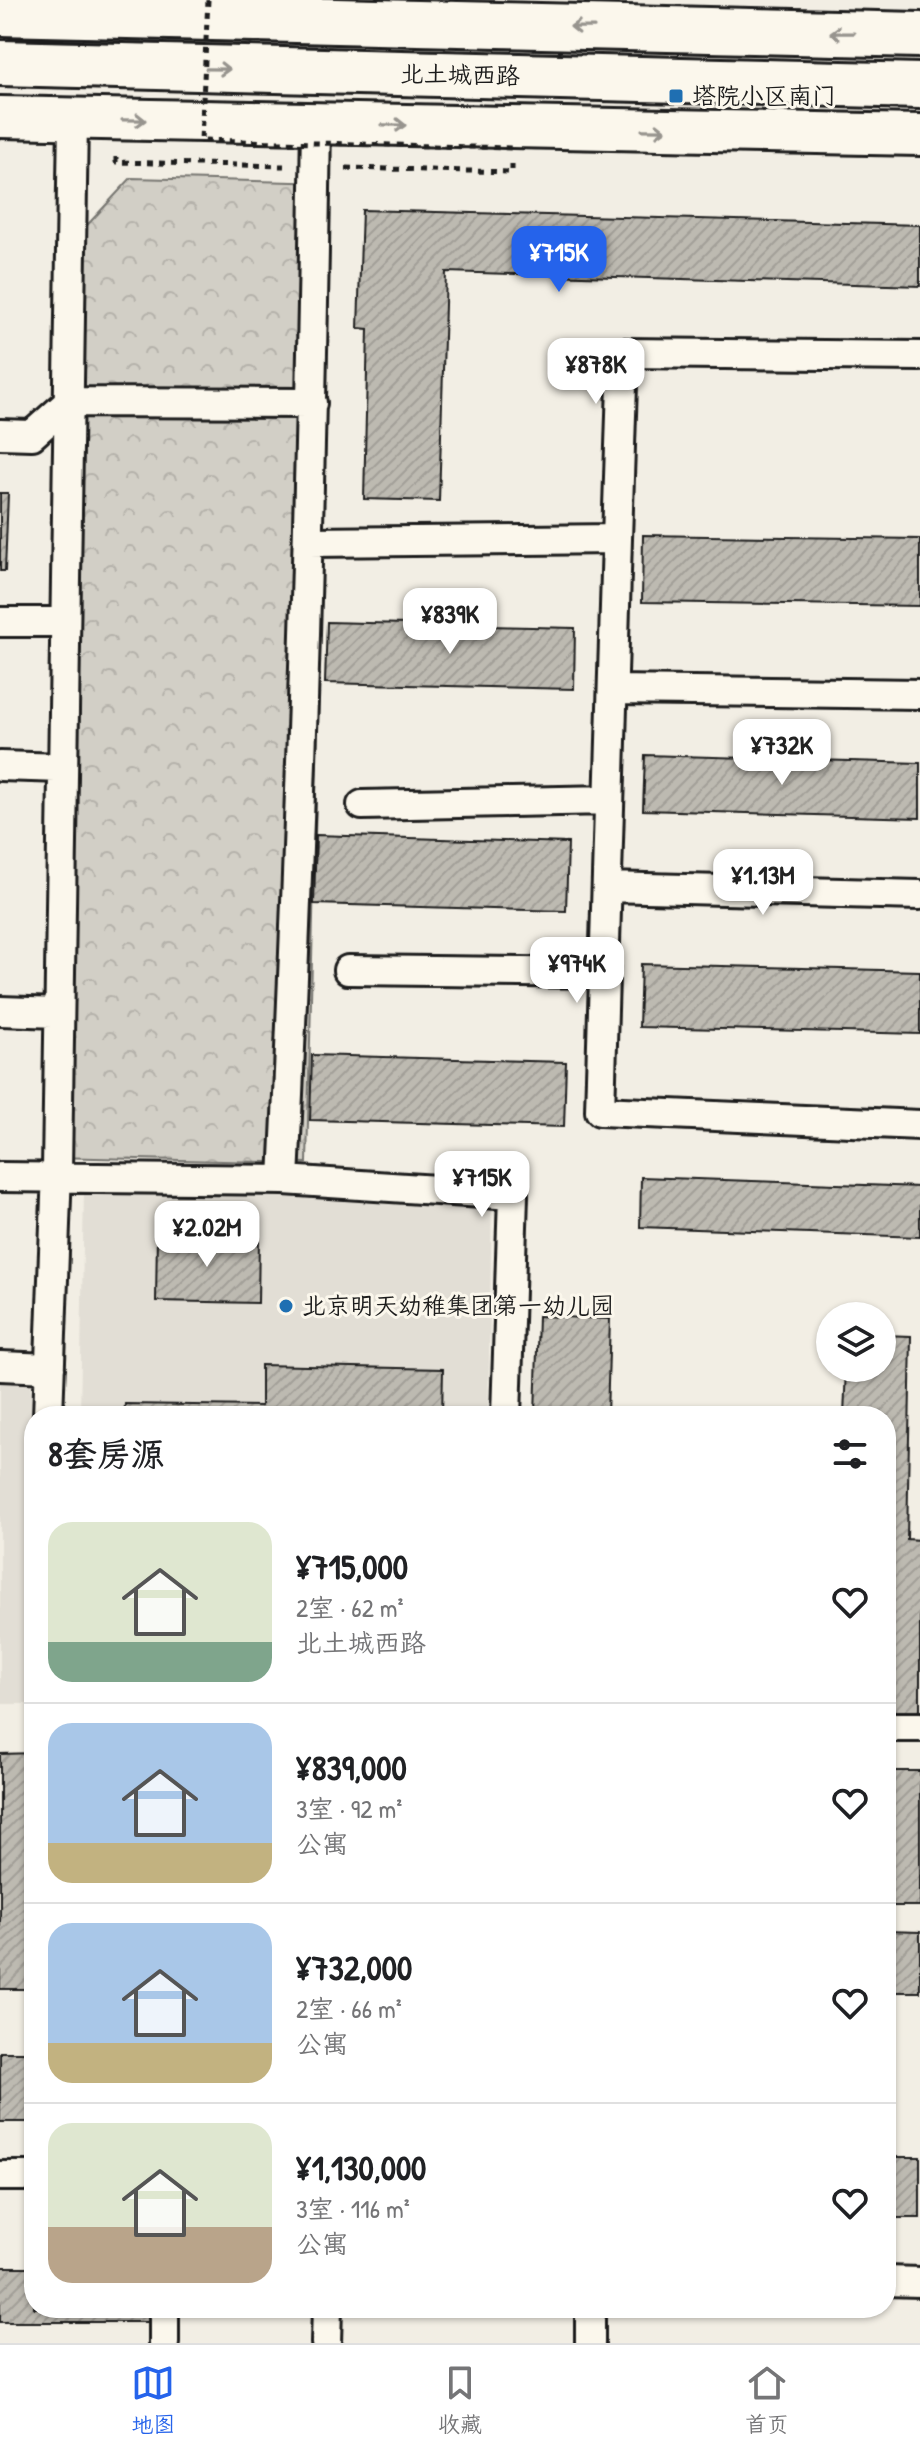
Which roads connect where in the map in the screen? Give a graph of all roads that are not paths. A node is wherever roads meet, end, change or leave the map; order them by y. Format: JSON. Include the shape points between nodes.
{"nodes":[{"id":1,"x":0,"y":13,"type":"edge"},
{"id":2,"x":920,"y":35,"type":"edge"},
{"id":3,"x":0,"y":63,"type":"edge"},
{"id":4,"x":920,"y":86,"type":"edge"},
{"id":5,"x":0,"y":117,"type":"edge"},
{"id":6,"x":73,"y":119,"type":"junction"},
{"id":7,"x":316,"y":123,"type":"junction"},
{"id":8,"x":920,"y":135,"type":"edge"},
{"id":9,"x":920,"y":356,"type":"edge"},
{"id":10,"x":69,"y":402,"type":"junction"},
{"id":11,"x":312,"y":403,"type":"junction"},
{"id":12,"x":0,"y":434,"type":"edge"},
{"id":13,"x":617,"y":539,"type":"junction"},
{"id":14,"x":308,"y":542,"type":"junction"},
{"id":15,"x":0,"y":622,"type":"edge"},
{"id":16,"x":65,"y":622,"type":"junction"},
{"id":17,"x":613,"y":690,"type":"junction"},
{"id":18,"x":920,"y":694,"type":"edge"},
{"id":19,"x":0,"y":766,"type":"edge"},
{"id":20,"x":63,"y":768,"type":"junction"},
{"id":21,"x":609,"y":800,"type":"junction"},
{"id":22,"x":362,"y":805,"type":"dead end"},
{"id":23,"x":607,"y":887,"type":"junction"},
{"id":24,"x":920,"y":895,"type":"edge"},
{"id":25,"x":348,"y":970,"type":"dead end"},
{"id":26,"x":604,"y":973,"type":"junction"},
{"id":27,"x":0,"y":1011,"type":"edge"},
{"id":28,"x":59,"y":1013,"type":"junction"},
{"id":29,"x":920,"y":1125,"type":"edge"},
{"id":30,"x":0,"y":1177,"type":"edge"},
{"id":31,"x":56,"y":1179,"type":"junction"},
{"id":32,"x":284,"y":1180,"type":"junction"},
{"id":33,"x":0,"y":1366,"type":"edge"},
{"id":34,"x":50,"y":1368,"type":"junction"},
{"id":35,"x":48,"y":1406,"type":"edge"},
{"id":36,"x":506,"y":1406,"type":"edge"},
{"id":37,"x":896,"y":1727,"type":"edge"},
{"id":38,"x":920,"y":1727,"type":"edge"},
{"id":39,"x":0,"y":2176,"type":"edge"},
{"id":40,"x":24,"y":2176,"type":"edge"},
{"id":41,"x":896,"y":2281,"type":"edge"},
{"id":42,"x":920,"y":2282,"type":"edge"},
{"id":43,"x":164,"y":2318,"type":"edge"},
{"id":44,"x":327,"y":2318,"type":"edge"},
{"id":45,"x":590,"y":2318,"type":"edge"},
{"id":46,"x":164,"y":2343,"type":"edge"},
{"id":47,"x":326,"y":2343,"type":"edge"},
{"id":48,"x":590,"y":2343,"type":"edge"}],
"edges":[{"from":2,"to":1,"type":"main road","one_way":true},
{"from":3,"to":4,"type":"main road","name":"北土城西路","one_way":true},
{"from":5,"to":6,"type":"street"},
{"from":6,"to":7,"type":"street","one_way":true},
{"from":6,"to":10,"type":"street"},
{"from":7,"to":8,"type":"street","one_way":true},
{"from":7,"to":11,"type":"street"},
{"from":9,"to":13,"type":"street","via":[[623,353]]},
{"from":10,"to":11,"type":"street"},
{"from":10,"to":12,"type":"street","via":[[32,435]]},
{"from":10,"to":16,"type":"street"},
{"from":11,"to":14,"type":"street"},
{"from":13,"to":14,"type":"street"},
{"from":13,"to":17,"type":"street"},
{"from":14,"to":32,"type":"street"},
{"from":15,"to":16,"type":"street"},
{"from":16,"to":20,"type":"street"},
{"from":17,"to":18,"type":"street"},
{"from":17,"to":21,"type":"street"},
{"from":19,"to":20,"type":"street"},
{"from":20,"to":28,"type":"street"},
{"from":21,"to":22,"type":"street"},
{"from":21,"to":23,"type":"street"},
{"from":23,"to":24,"type":"street"},
{"from":23,"to":26,"type":"street"},
{"from":25,"to":26,"type":"street"},
{"from":26,"to":29,"type":"street","via":[[600,1111]]},
{"from":27,"to":28,"type":"street"},
{"from":28,"to":31,"type":"street"},
{"from":30,"to":31,"type":"street"},
{"from":31,"to":32,"type":"street"},
{"from":31,"to":34,"type":"street"},
{"from":32,"to":36,"type":"street","via":[[513,1195]]},
{"from":33,"to":34,"type":"street"},
{"from":34,"to":35,"type":"street"},
{"from":37,"to":38,"type":"street"},
{"from":39,"to":40,"type":"street"},
{"from":41,"to":42,"type":"street"},
{"from":43,"to":46,"type":"street"},
{"from":44,"to":47,"type":"street"},
{"from":45,"to":48,"type":"street"}]}
